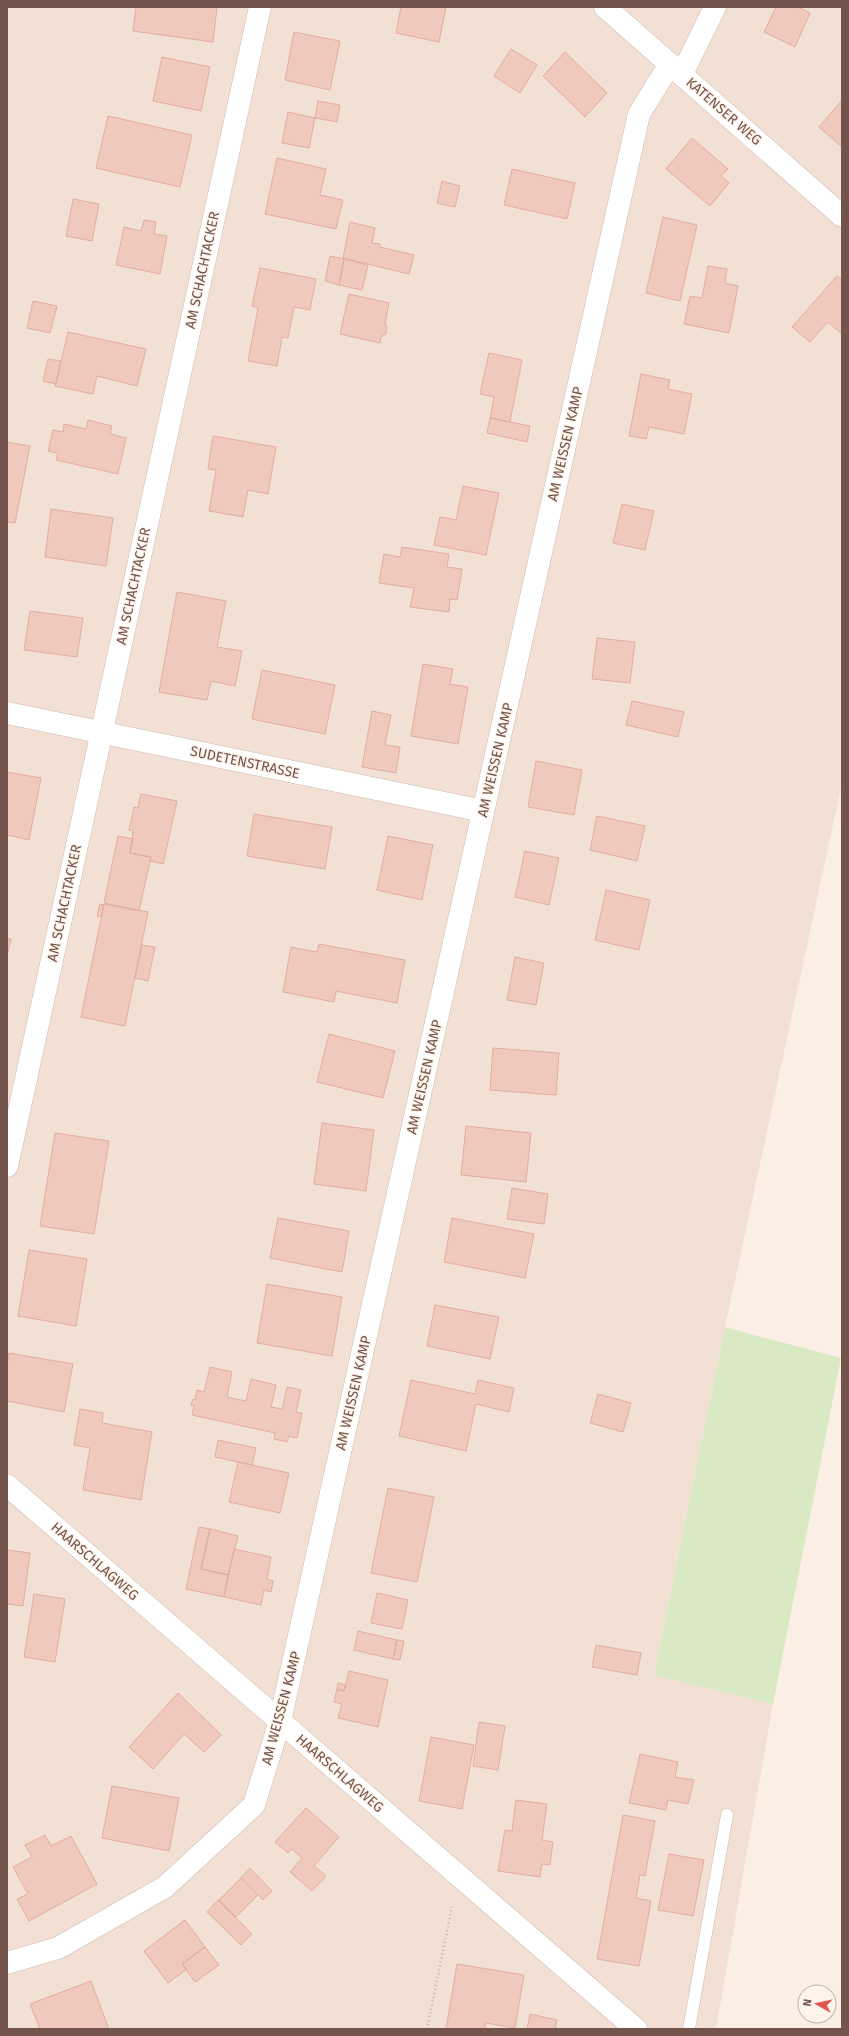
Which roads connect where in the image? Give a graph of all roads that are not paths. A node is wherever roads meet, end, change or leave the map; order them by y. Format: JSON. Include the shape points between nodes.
{"nodes":[{"id":1,"x":260,"y":7,"type":"edge"},
{"id":2,"x":605,"y":7,"type":"edge"},
{"id":3,"x":715,"y":7,"type":"edge"},
{"id":4,"x":676,"y":69,"type":"junction"},
{"id":5,"x":842,"y":216,"type":"edge"},
{"id":6,"x":7,"y":713,"type":"edge"},
{"id":7,"x":101,"y":732,"type":"junction"},
{"id":8,"x":483,"y":811,"type":"junction"},
{"id":9,"x":7,"y":1166,"type":"edge"},
{"id":10,"x":7,"y":1485,"type":"edge"},
{"id":11,"x":280,"y":1721,"type":"junction"},
{"id":12,"x":727,"y":1815,"type":"dead end"},
{"id":13,"x":7,"y":1963,"type":"edge"},
{"id":14,"x":636,"y":2029,"type":"edge"},
{"id":15,"x":689,"y":2029,"type":"edge"}],
"edges":[{"from":1,"to":7,"type":"street","name":"AM SCHACHTACKER"},
{"from":2,"to":4,"type":"street","name":"KATENSER WEG"},
{"from":3,"to":4,"type":"street","name":"AM WEISSEN KAMP"},
{"from":4,"to":5,"type":"street","name":"KATENSER WEG"},
{"from":4,"to":8,"type":"street","name":"AM WEISSEN KAMP","via":[[639,114]]},
{"from":6,"to":7,"type":"street","name":"SUDETENSTRASSE"},
{"from":7,"to":8,"type":"street","name":"SUDETENSTRASSE"},
{"from":7,"to":9,"type":"street","name":"AM SCHACHTACKER"},
{"from":8,"to":11,"type":"street","name":"AM WEISSEN KAMP"},
{"from":10,"to":11,"type":"street","name":"HAARSCHLAGWEG"},
{"from":11,"to":13,"type":"street","name":"AM WEISSEN KAMP","via":[[254,1805],[165,1887],[58,1948]]},
{"from":11,"to":14,"type":"street","name":"HAARSCHLAGWEG"},
{"from":12,"to":15,"type":"lane"}]}
